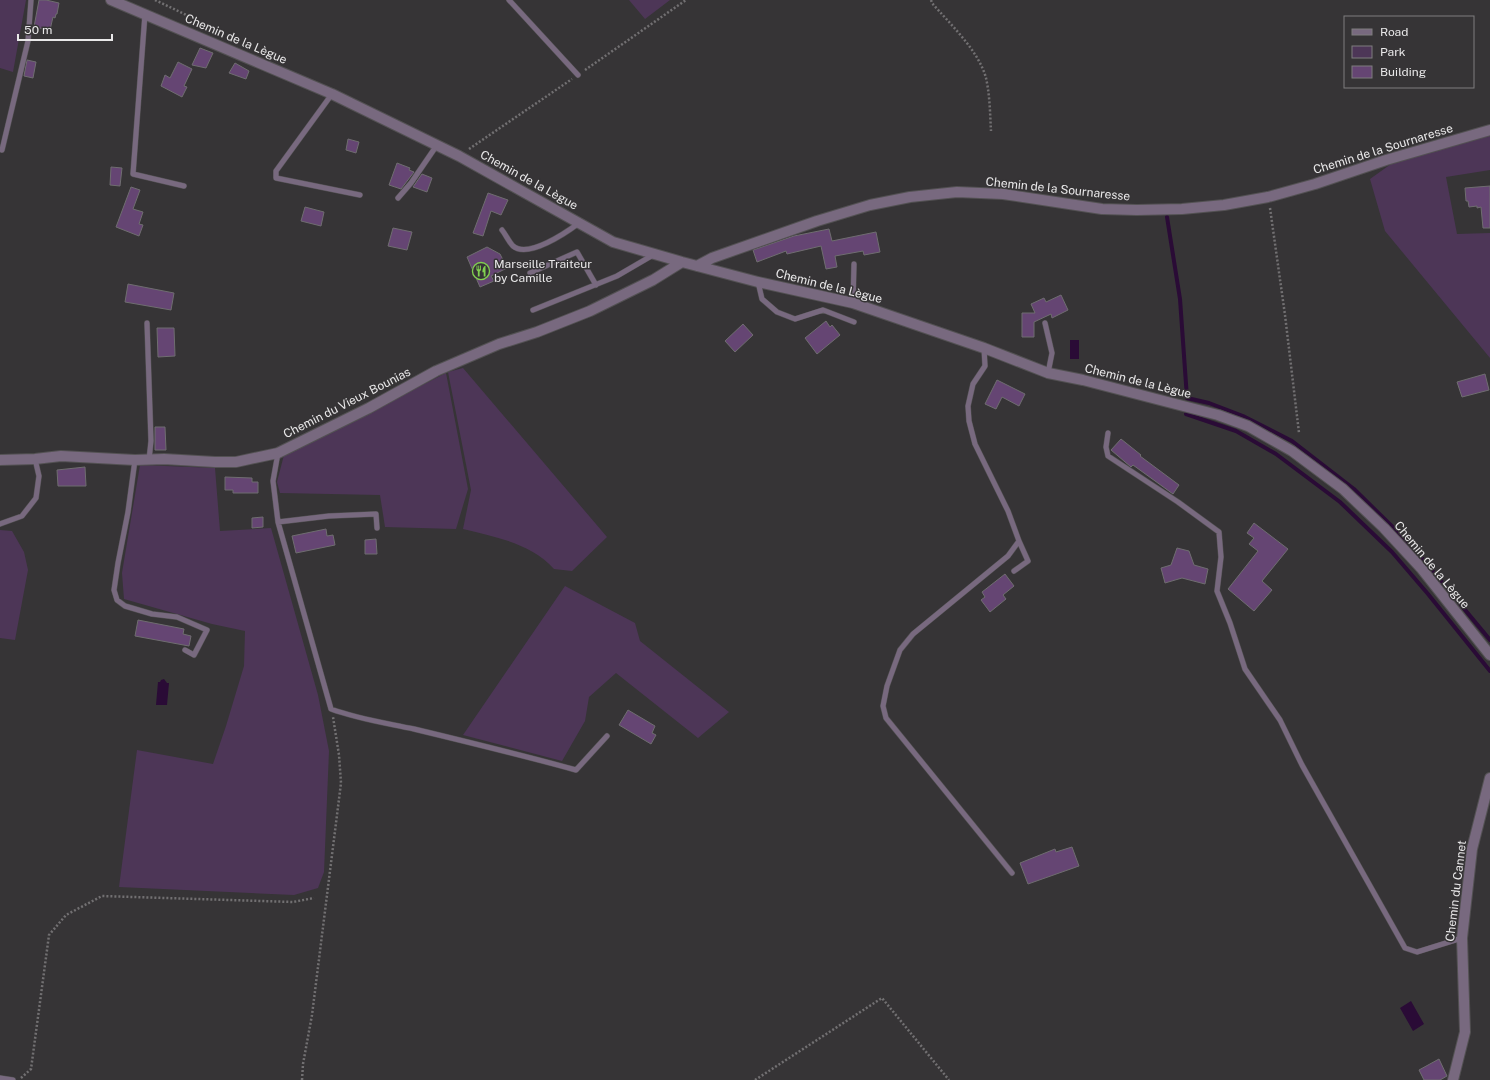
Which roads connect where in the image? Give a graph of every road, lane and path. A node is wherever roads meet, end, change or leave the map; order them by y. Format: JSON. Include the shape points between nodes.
{"nodes":[{"id":1,"x":31,"y":0,"type":"edge"},
{"id":2,"x":111,"y":0,"type":"edge"},
{"id":3,"x":155,"y":0,"type":"edge"},
{"id":4,"x":509,"y":0,"type":"edge"},
{"id":5,"x":931,"y":0,"type":"edge"},
{"id":6,"x":145,"y":14,"type":"junction"},
{"id":7,"x":206,"y":40,"type":"junction"},
{"id":8,"x":578,"y":75,"type":"dead end"},
{"id":9,"x":332,"y":94,"type":"junction"},
{"id":10,"x":1490,"y":130,"type":"edge"},
{"id":11,"x":991,"y":131,"type":"dead end"},
{"id":12,"x":437,"y":145,"type":"junction"},
{"id":13,"x":2,"y":150,"type":"dead end"},
{"id":14,"x":184,"y":186,"type":"dead end"},
{"id":15,"x":360,"y":195,"type":"dead end"},
{"id":16,"x":1268,"y":197,"type":"junction"},
{"id":17,"x":398,"y":198,"type":"dead end"},
{"id":18,"x":579,"y":223,"type":"junction"},
{"id":19,"x":502,"y":230,"type":"dead end"},
{"id":20,"x":654,"y":254,"type":"junction"},
{"id":21,"x":682,"y":262,"type":"junction"},
{"id":22,"x":854,"y":264,"type":"dead end"},
{"id":23,"x":697,"y":266,"type":"junction"},
{"id":24,"x":530,"y":273,"type":"dead end"},
{"id":25,"x":758,"y":282,"type":"junction"},
{"id":26,"x":596,"y":284,"type":"junction"},
{"id":27,"x":853,"y":303,"type":"junction"},
{"id":28,"x":533,"y":310,"type":"dead end"},
{"id":29,"x":854,"y":322,"type":"dead end"},
{"id":30,"x":1045,"y":322,"type":"dead end"},
{"id":31,"x":147,"y":323,"type":"dead end"},
{"id":32,"x":984,"y":348,"type":"junction"},
{"id":33,"x":1048,"y":373,"type":"junction"},
{"id":34,"x":1108,"y":433,"type":"dead end"},
{"id":35,"x":1299,"y":433,"type":"dead end"},
{"id":36,"x":278,"y":453,"type":"junction"},
{"id":37,"x":35,"y":459,"type":"junction"},
{"id":38,"x":0,"y":460,"type":"edge"},
{"id":39,"x":135,"y":460,"type":"junction"},
{"id":40,"x":149,"y":460,"type":"junction"},
{"id":41,"x":278,"y":522,"type":"junction"},
{"id":42,"x":0,"y":524,"type":"edge"},
{"id":43,"x":377,"y":528,"type":"dead end"},
{"id":44,"x":1019,"y":541,"type":"junction"},
{"id":45,"x":1014,"y":570,"type":"dead end"},
{"id":46,"x":185,"y":650,"type":"dead end"},
{"id":47,"x":1490,"y":655,"type":"edge"},
{"id":48,"x":331,"y":709,"type":"junction"},
{"id":49,"x":607,"y":736,"type":"dead end"},
{"id":50,"x":1490,"y":778,"type":"edge"},
{"id":51,"x":1012,"y":873,"type":"dead end"},
{"id":52,"x":314,"y":898,"type":"dead end"},
{"id":53,"x":1462,"y":938,"type":"junction"},
{"id":54,"x":0,"y":1078,"type":"edge"},
{"id":55,"x":13,"y":1080,"type":"edge"},
{"id":56,"x":19,"y":1080,"type":"edge"},
{"id":57,"x":302,"y":1080,"type":"edge"},
{"id":58,"x":756,"y":1080,"type":"edge"},
{"id":59,"x":949,"y":1080,"type":"edge"},
{"id":60,"x":1453,"y":1080,"type":"edge"}],
"edges":[{"from":1,"to":13,"type":"lane","via":[[28,40]]},
{"from":2,"to":6,"type":"street","name":"Chemin de la Lègue"},
{"from":3,"to":7,"type":"path","via":[[205,26],[208,33]]},
{"from":4,"to":8,"type":"lane"},
{"from":5,"to":11,"type":"path","via":[[973,51],[986,77]]},
{"from":6,"to":7,"type":"street","name":"Chemin de la Lègue"},
{"from":6,"to":14,"type":"lane","via":[[133,174]]},
{"from":7,"to":9,"type":"street","name":"Chemin de la Lègue"},
{"from":9,"to":12,"type":"street","name":"Chemin de la Lègue"},
{"from":9,"to":15,"type":"lane","via":[[276,171],[276,178]]},
{"from":10,"to":16,"type":"street","name":"Chemin de la Sournaresse"},
{"from":12,"to":17,"type":"lane"},
{"from":12,"to":18,"type":"street","name":"Chemin de la Lègue"},
{"from":16,"to":23,"type":"street","name":"Chemin de la Sournaresse","via":[[1182,209],[1137,210],[1102,209],[1003,194],[957,192],[910,197],[816,220],[712,258]]},
{"from":16,"to":35,"type":"path"},
{"from":18,"to":19,"type":"lane","via":[[562,236],[524,250],[514,246]]},
{"from":18,"to":20,"type":"street","name":"Chemin de la Lègue","via":[[613,242]]},
{"from":20,"to":21,"type":"street","name":"Chemin de la Lègue"},
{"from":20,"to":26,"type":"lane","via":[[618,276]]},
{"from":21,"to":23,"type":"street","name":"Chemin de la Lègue"},
{"from":21,"to":36,"type":"street","name":"Chemin du Vieux Bounias","via":[[653,280],[590,311],[436,371]]},
{"from":22,"to":27,"type":"lane"},
{"from":23,"to":25,"type":"street","name":"Chemin de la Lègue"},
{"from":24,"to":26,"type":"lane","via":[[577,252]]},
{"from":25,"to":27,"type":"street","name":"Chemin de la Lègue"},
{"from":25,"to":29,"type":"lane","via":[[762,299],[777,312],[795,318],[823,310]]},
{"from":26,"to":28,"type":"lane"},
{"from":27,"to":32,"type":"street","name":"Chemin de la Lègue"},
{"from":30,"to":33,"type":"lane","via":[[1052,353]]},
{"from":31,"to":40,"type":"lane","via":[[151,440]]},
{"from":32,"to":33,"type":"street","name":"Chemin de la Lègue"},
{"from":32,"to":44,"type":"lane","via":[[985,366],[973,384],[968,406],[969,421],[975,444]]},
{"from":33,"to":47,"type":"street","name":"Chemin de la Lègue","via":[[1218,415],[1248,426],[1292,451],[1343,489],[1384,528],[1421,568]]},
{"from":34,"to":53,"type":"lane","via":[[1108,456],[1219,532],[1221,557],[1218,591],[1245,669],[1280,720],[1302,765],[1405,948],[1417,952]]},
{"from":36,"to":40,"type":"street","name":"Chemin du Vieux Bounias","via":[[236,462]]},
{"from":36,"to":41,"type":"lane","via":[[273,481]]},
{"from":37,"to":38,"type":"street","name":"Chemin du Vieux Bounias"},
{"from":37,"to":39,"type":"street","name":"Chemin du Vieux Bounias","via":[[61,456]]},
{"from":37,"to":42,"type":"lane","via":[[39,476],[36,498],[22,516]]},
{"from":39,"to":40,"type":"street","name":"Chemin du Vieux Bounias"},
{"from":39,"to":46,"type":"lane","via":[[114,590],[117,600],[125,606],[152,614],[177,617],[207,630],[194,655]]},
{"from":41,"to":43,"type":"lane","via":[[376,514]]},
{"from":41,"to":48,"type":"lane"},
{"from":44,"to":45,"type":"lane","via":[[1028,561]]},
{"from":44,"to":51,"type":"lane","via":[[1008,556],[913,634],[900,650],[883,706],[886,718]]},
{"from":48,"to":49,"type":"lane","via":[[349,716],[503,750],[576,770]]},
{"from":48,"to":57,"type":"path","via":[[341,783]]},
{"from":50,"to":53,"type":"street","name":"Chemin du Cannet","via":[[1472,849]]},
{"from":52,"to":56,"type":"path","via":[[293,902],[102,896],[66,914],[49,935],[31,1069]]},
{"from":53,"to":60,"type":"street","name":"Chemin du Cannet","via":[[1465,1032]]},
{"from":54,"to":55,"type":"lane"},
{"from":58,"to":59,"type":"path","via":[[882,998]]}]}
